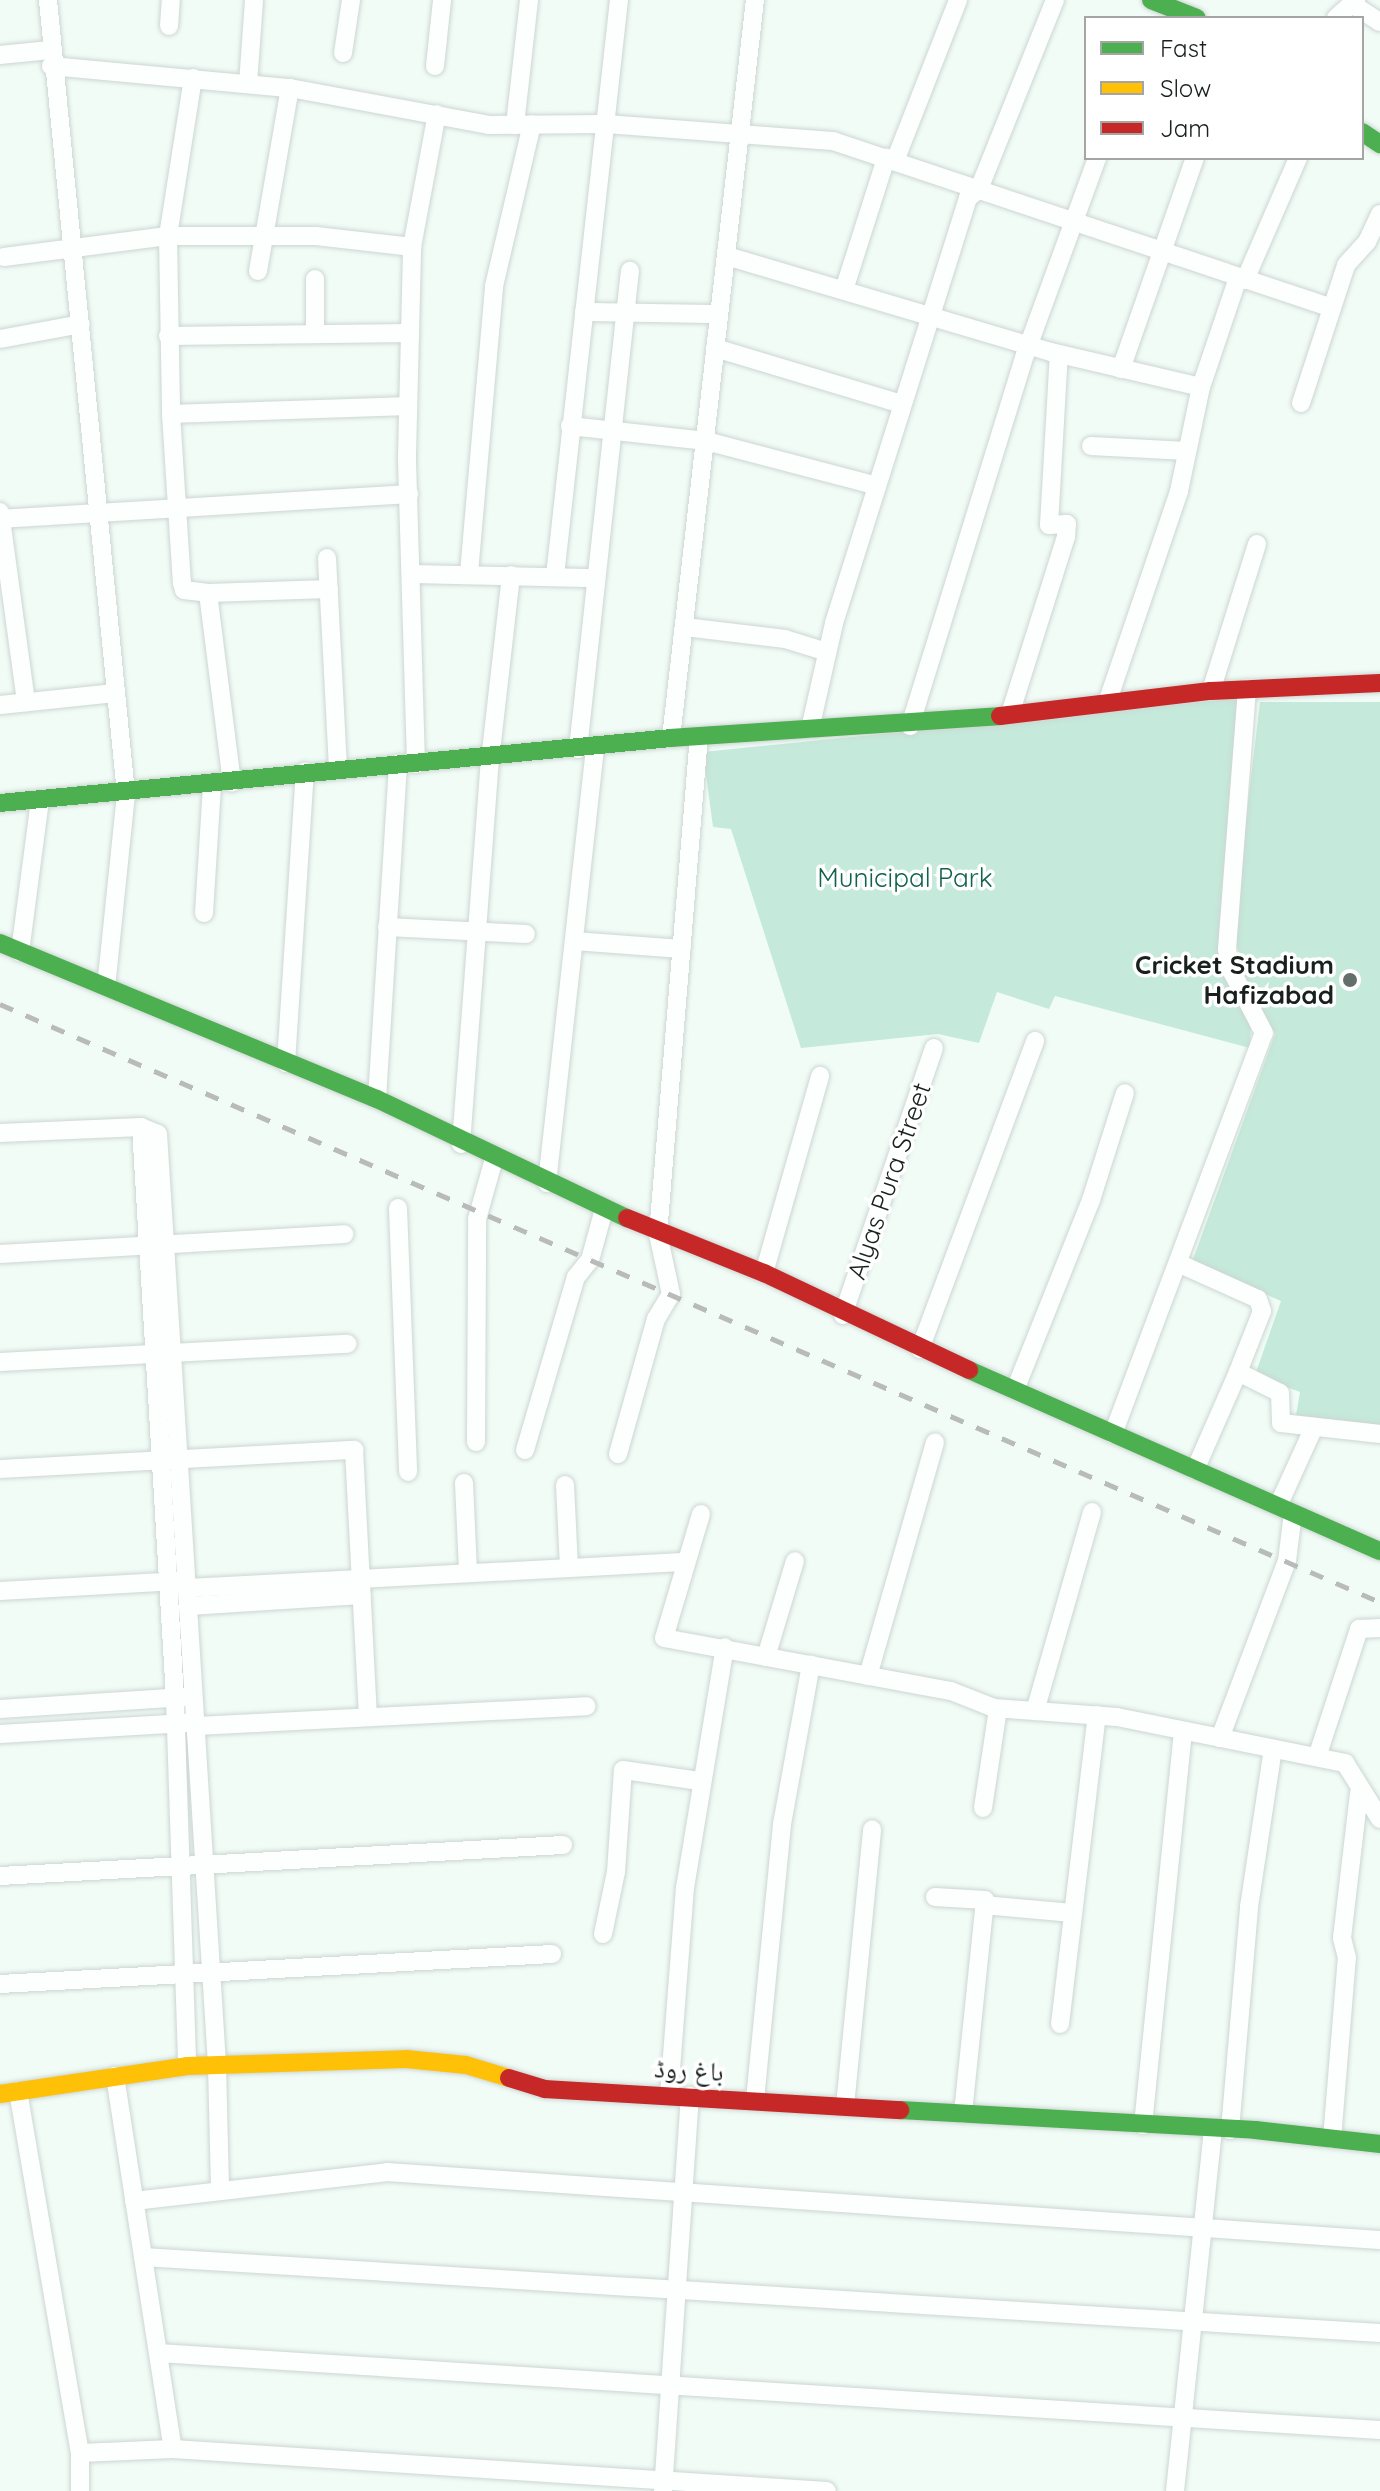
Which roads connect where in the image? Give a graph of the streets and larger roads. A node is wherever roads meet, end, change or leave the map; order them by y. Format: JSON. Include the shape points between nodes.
{"nodes":[{"id":1,"x":48,"y":0,"type":"edge"},
{"id":2,"x":171,"y":0,"type":"edge"},
{"id":3,"x":254,"y":0,"type":"edge"},
{"id":4,"x":351,"y":0,"type":"edge"},
{"id":5,"x":442,"y":0,"type":"edge"},
{"id":6,"x":529,"y":0,"type":"edge"},
{"id":7,"x":619,"y":0,"type":"edge"},
{"id":8,"x":755,"y":0,"type":"edge"},
{"id":9,"x":958,"y":0,"type":"edge"},
{"id":10,"x":1055,"y":0,"type":"edge"},
{"id":11,"x":1151,"y":0,"type":"edge"},
{"id":12,"x":1205,"y":0,"type":"edge"},
{"id":13,"x":1354,"y":2,"type":"edge"},
{"id":14,"x":1194,"y":16,"type":"edge"},
{"id":15,"x":1338,"y":16,"type":"edge"},
{"id":16,"x":1380,"y":22,"type":"edge"},
{"id":17,"x":169,"y":26,"type":"dead end"},
{"id":18,"x":343,"y":53,"type":"dead end"},
{"id":19,"x":0,"y":55,"type":"edge"},
{"id":20,"x":51,"y":58,"type":"junction"},
{"id":21,"x":435,"y":66,"type":"dead end"},
{"id":22,"x":193,"y":78,"type":"junction"},
{"id":23,"x":248,"y":84,"type":"junction"},
{"id":24,"x":290,"y":88,"type":"junction"},
{"id":25,"x":437,"y":114,"type":"junction"},
{"id":26,"x":524,"y":124,"type":"junction"},
{"id":27,"x":605,"y":124,"type":"junction"},
{"id":28,"x":744,"y":136,"type":"junction"},
{"id":29,"x":890,"y":160,"type":"junction"},
{"id":30,"x":1096,"y":160,"type":"edge"},
{"id":31,"x":1194,"y":160,"type":"edge"},
{"id":32,"x":1297,"y":160,"type":"edge"},
{"id":33,"x":979,"y":189,"type":"junction"},
{"id":34,"x":1380,"y":214,"type":"edge"},
{"id":35,"x":1076,"y":219,"type":"junction"},
{"id":36,"x":168,"y":236,"type":"junction"},
{"id":37,"x":260,"y":237,"type":"junction"},
{"id":38,"x":72,"y":247,"type":"junction"},
{"id":39,"x":412,"y":247,"type":"junction"},
{"id":40,"x":1162,"y":253,"type":"junction"},
{"id":41,"x":4,"y":257,"type":"dead end"},
{"id":42,"x":730,"y":257,"type":"junction"},
{"id":43,"x":258,"y":271,"type":"dead end"},
{"id":44,"x":630,"y":271,"type":"dead end"},
{"id":45,"x":315,"y":279,"type":"dead end"},
{"id":46,"x":1242,"y":279,"type":"junction"},
{"id":47,"x":844,"y":290,"type":"junction"},
{"id":48,"x":1332,"y":308,"type":"junction"},
{"id":49,"x":584,"y":312,"type":"junction"},
{"id":50,"x":626,"y":313,"type":"junction"},
{"id":51,"x":718,"y":314,"type":"junction"},
{"id":52,"x":932,"y":316,"type":"junction"},
{"id":53,"x":81,"y":324,"type":"junction"},
{"id":54,"x":410,"y":333,"type":"junction"},
{"id":55,"x":315,"y":334,"type":"junction"},
{"id":56,"x":168,"y":336,"type":"junction"},
{"id":57,"x":0,"y":339,"type":"edge"},
{"id":58,"x":1030,"y":343,"type":"junction"},
{"id":59,"x":715,"y":348,"type":"junction"},
{"id":60,"x":1059,"y":354,"type":"junction"},
{"id":61,"x":1121,"y":369,"type":"junction"},
{"id":62,"x":1201,"y":387,"type":"junction"},
{"id":63,"x":1301,"y":403,"type":"dead end"},
{"id":64,"x":902,"y":404,"type":"junction"},
{"id":65,"x":408,"y":406,"type":"junction"},
{"id":66,"x":171,"y":414,"type":"junction"},
{"id":67,"x":570,"y":426,"type":"junction"},
{"id":68,"x":614,"y":431,"type":"junction"},
{"id":69,"x":706,"y":441,"type":"junction"},
{"id":70,"x":1091,"y":446,"type":"dead end"},
{"id":71,"x":1187,"y":451,"type":"junction"},
{"id":72,"x":877,"y":486,"type":"junction"},
{"id":73,"x":409,"y":494,"type":"junction"},
{"id":74,"x":177,"y":503,"type":"junction"},
{"id":75,"x":98,"y":508,"type":"junction"},
{"id":76,"x":0,"y":516,"type":"edge"},
{"id":77,"x":1257,"y":544,"type":"dead end"},
{"id":78,"x":327,"y":558,"type":"dead end"},
{"id":79,"x":469,"y":573,"type":"junction"},
{"id":80,"x":413,"y":574,"type":"junction"},
{"id":81,"x":511,"y":575,"type":"junction"},
{"id":82,"x":555,"y":576,"type":"junction"},
{"id":83,"x":596,"y":578,"type":"junction"},
{"id":84,"x":329,"y":589,"type":"junction"},
{"id":85,"x":208,"y":593,"type":"junction"},
{"id":86,"x":685,"y":627,"type":"junction"},
{"id":87,"x":827,"y":652,"type":"junction"},
{"id":88,"x":1380,"y":683,"type":"edge"},
{"id":89,"x":1247,"y":689,"type":"junction"},
{"id":90,"x":1211,"y":691,"type":"junction"},
{"id":91,"x":115,"y":693,"type":"junction"},
{"id":92,"x":26,"y":702,"type":"junction"},
{"id":93,"x":1107,"y":703,"type":"junction"},
{"id":94,"x":0,"y":705,"type":"edge"},
{"id":95,"x":1011,"y":711,"type":"junction"},
{"id":96,"x":910,"y":726,"type":"junction"},
{"id":97,"x":810,"y":729,"type":"junction"},
{"id":98,"x":671,"y":738,"type":"junction"},
{"id":99,"x":699,"y":738,"type":"junction"},
{"id":100,"x":587,"y":750,"type":"junction"},
{"id":101,"x":490,"y":760,"type":"junction"},
{"id":102,"x":407,"y":764,"type":"junction"},
{"id":103,"x":338,"y":770,"type":"junction"},
{"id":104,"x":305,"y":772,"type":"junction"},
{"id":105,"x":232,"y":782,"type":"junction"},
{"id":106,"x":212,"y":786,"type":"junction"},
{"id":107,"x":126,"y":794,"type":"junction"},
{"id":108,"x":40,"y":800,"type":"junction"},
{"id":109,"x":0,"y":803,"type":"edge"},
{"id":110,"x":204,"y":913,"type":"dead end"},
{"id":111,"x":387,"y":927,"type":"junction"},
{"id":112,"x":477,"y":931,"type":"junction"},
{"id":113,"x":526,"y":934,"type":"dead end"},
{"id":114,"x":574,"y":941,"type":"junction"},
{"id":115,"x":0,"y":943,"type":"edge"},
{"id":116,"x":682,"y":949,"type":"junction"},
{"id":117,"x":20,"y":952,"type":"junction"},
{"id":118,"x":106,"y":986,"type":"junction"},
{"id":119,"x":1035,"y":1041,"type":"dead end"},
{"id":120,"x":934,"y":1048,"type":"dead end"},
{"id":121,"x":286,"y":1063,"type":"junction"},
{"id":122,"x":820,"y":1076,"type":"dead end"},
{"id":123,"x":1125,"y":1093,"type":"dead end"},
{"id":124,"x":377,"y":1099,"type":"junction"},
{"id":125,"x":150,"y":1130,"type":"junction"},
{"id":126,"x":0,"y":1133,"type":"edge"},
{"id":127,"x":461,"y":1144,"type":"junction"},
{"id":128,"x":494,"y":1159,"type":"junction"},
{"id":129,"x":547,"y":1183,"type":"junction"},
{"id":130,"x":398,"y":1208,"type":"dead end"},
{"id":131,"x":604,"y":1209,"type":"junction"},
{"id":132,"x":344,"y":1234,"type":"dead end"},
{"id":133,"x":658,"y":1234,"type":"junction"},
{"id":134,"x":168,"y":1243,"type":"junction"},
{"id":135,"x":144,"y":1244,"type":"junction"},
{"id":136,"x":0,"y":1254,"type":"edge"},
{"id":137,"x":1180,"y":1264,"type":"junction"},
{"id":138,"x":764,"y":1273,"type":"junction"},
{"id":139,"x":843,"y":1315,"type":"junction"},
{"id":140,"x":348,"y":1344,"type":"dead end"},
{"id":141,"x":920,"y":1349,"type":"junction"},
{"id":142,"x":175,"y":1351,"type":"junction"},
{"id":143,"x":152,"y":1352,"type":"junction"},
{"id":144,"x":0,"y":1362,"type":"edge"},
{"id":145,"x":1238,"y":1372,"type":"junction"},
{"id":146,"x":1015,"y":1390,"type":"junction"},
{"id":147,"x":1314,"y":1427,"type":"junction"},
{"id":148,"x":1113,"y":1434,"type":"junction"},
{"id":149,"x":1380,"y":1434,"type":"edge"},
{"id":150,"x":476,"y":1442,"type":"dead end"},
{"id":151,"x":935,"y":1442,"type":"dead end"},
{"id":152,"x":525,"y":1450,"type":"dead end"},
{"id":153,"x":618,"y":1454,"type":"dead end"},
{"id":154,"x":180,"y":1460,"type":"junction"},
{"id":155,"x":159,"y":1462,"type":"junction"},
{"id":156,"x":0,"y":1469,"type":"edge"},
{"id":157,"x":1195,"y":1470,"type":"junction"},
{"id":158,"x":408,"y":1472,"type":"dead end"},
{"id":159,"x":464,"y":1483,"type":"dead end"},
{"id":160,"x":565,"y":1485,"type":"dead end"},
{"id":161,"x":1285,"y":1510,"type":"junction"},
{"id":162,"x":1092,"y":1512,"type":"dead end"},
{"id":163,"x":701,"y":1514,"type":"dead end"},
{"id":164,"x":1380,"y":1551,"type":"edge"},
{"id":165,"x":795,"y":1561,"type":"dead end"},
{"id":166,"x":682,"y":1562,"type":"junction"},
{"id":167,"x":569,"y":1568,"type":"junction"},
{"id":168,"x":468,"y":1570,"type":"junction"},
{"id":169,"x":363,"y":1576,"type":"junction"},
{"id":170,"x":167,"y":1582,"type":"junction"},
{"id":171,"x":0,"y":1591,"type":"edge"},
{"id":172,"x":188,"y":1592,"type":"junction"},
{"id":173,"x":362,"y":1595,"type":"junction"},
{"id":174,"x":1380,"y":1628,"type":"edge"},
{"id":175,"x":725,"y":1647,"type":"junction"},
{"id":176,"x":766,"y":1657,"type":"junction"},
{"id":177,"x":811,"y":1665,"type":"junction"},
{"id":178,"x":868,"y":1676,"type":"junction"},
{"id":179,"x":195,"y":1697,"type":"junction"},
{"id":180,"x":175,"y":1698,"type":"junction"},
{"id":181,"x":586,"y":1706,"type":"dead end"},
{"id":182,"x":0,"y":1709,"type":"edge"},
{"id":183,"x":998,"y":1709,"type":"junction"},
{"id":184,"x":1035,"y":1711,"type":"junction"},
{"id":185,"x":1097,"y":1715,"type":"junction"},
{"id":186,"x":368,"y":1716,"type":"junction"},
{"id":187,"x":176,"y":1723,"type":"junction"},
{"id":188,"x":196,"y":1724,"type":"junction"},
{"id":189,"x":1183,"y":1731,"type":"junction"},
{"id":190,"x":0,"y":1734,"type":"edge"},
{"id":191,"x":1220,"y":1738,"type":"junction"},
{"id":192,"x":1273,"y":1749,"type":"junction"},
{"id":193,"x":1317,"y":1757,"type":"junction"},
{"id":194,"x":699,"y":1781,"type":"junction"},
{"id":195,"x":1359,"y":1793,"type":"junction"},
{"id":196,"x":983,"y":1808,"type":"dead end"},
{"id":197,"x":1380,"y":1819,"type":"edge"},
{"id":198,"x":872,"y":1829,"type":"dead end"},
{"id":199,"x":563,"y":1845,"type":"dead end"},
{"id":200,"x":205,"y":1865,"type":"junction"},
{"id":201,"x":180,"y":1866,"type":"junction"},
{"id":202,"x":0,"y":1876,"type":"edge"},
{"id":203,"x":935,"y":1897,"type":"dead end"},
{"id":204,"x":984,"y":1905,"type":"junction"},
{"id":205,"x":1072,"y":1913,"type":"junction"},
{"id":206,"x":603,"y":1934,"type":"dead end"},
{"id":207,"x":552,"y":1954,"type":"dead end"},
{"id":208,"x":187,"y":1972,"type":"junction"},
{"id":209,"x":212,"y":1972,"type":"junction"},
{"id":210,"x":0,"y":1984,"type":"edge"},
{"id":211,"x":1060,"y":2024,"type":"dead end"},
{"id":212,"x":217,"y":2065,"type":"junction"},
{"id":213,"x":187,"y":2066,"type":"junction"},
{"id":214,"x":115,"y":2076,"type":"junction"},
{"id":215,"x":9,"y":2092,"type":"edge"},
{"id":216,"x":669,"y":2095,"type":"junction"},
{"id":217,"x":690,"y":2096,"type":"junction"},
{"id":218,"x":755,"y":2100,"type":"junction"},
{"id":219,"x":845,"y":2106,"type":"junction"},
{"id":220,"x":963,"y":2114,"type":"junction"},
{"id":221,"x":1143,"y":2125,"type":"junction"},
{"id":222,"x":1222,"y":2129,"type":"junction"},
{"id":223,"x":1332,"y":2139,"type":"junction"},
{"id":224,"x":1380,"y":2144,"type":"edge"},
{"id":225,"x":220,"y":2191,"type":"junction"},
{"id":226,"x":682,"y":2195,"type":"junction"},
{"id":227,"x":134,"y":2201,"type":"junction"},
{"id":228,"x":1204,"y":2228,"type":"junction"},
{"id":229,"x":1380,"y":2240,"type":"edge"},
{"id":230,"x":143,"y":2257,"type":"junction"},
{"id":231,"x":677,"y":2288,"type":"junction"},
{"id":232,"x":1193,"y":2318,"type":"junction"},
{"id":233,"x":1380,"y":2333,"type":"edge"},
{"id":234,"x":158,"y":2353,"type":"junction"},
{"id":235,"x":670,"y":2387,"type":"junction"},
{"id":236,"x":1183,"y":2416,"type":"junction"},
{"id":237,"x":1380,"y":2430,"type":"edge"},
{"id":238,"x":173,"y":2449,"type":"junction"},
{"id":239,"x":80,"y":2453,"type":"junction"},
{"id":240,"x":664,"y":2486,"type":"edge"},
{"id":241,"x":80,"y":2491,"type":"edge"},
{"id":242,"x":827,"y":2491,"type":"edge"},
{"id":243,"x":1175,"y":2491,"type":"edge"}],
"edges":[{"from":1,"to":20,"type":"street"},
{"from":2,"to":17,"type":"street"},
{"from":3,"to":23,"type":"street"},
{"from":4,"to":18,"type":"street"},
{"from":5,"to":21,"type":"street"},
{"from":6,"to":26,"type":"street"},
{"from":7,"to":27,"type":"street"},
{"from":8,"to":28,"type":"street"},
{"from":9,"to":29,"type":"street"},
{"from":10,"to":33,"type":"street"},
{"from":11,"to":14,"type":"street"},
{"from":12,"to":14,"type":"street"},
{"from":13,"to":15,"type":"street"},
{"from":13,"to":16,"type":"street"},
{"from":19,"to":20,"type":"street"},
{"from":20,"to":22,"type":"street"},
{"from":20,"to":38,"type":"street"},
{"from":22,"to":23,"type":"street"},
{"from":22,"to":36,"type":"street"},
{"from":23,"to":24,"type":"street"},
{"from":24,"to":25,"type":"street"},
{"from":24,"to":37,"type":"street"},
{"from":25,"to":26,"type":"street"},
{"from":25,"to":39,"type":"street"},
{"from":26,"to":27,"type":"street"},
{"from":26,"to":79,"type":"street","via":[[494,286]]},
{"from":27,"to":28,"type":"street"},
{"from":27,"to":49,"type":"street"},
{"from":28,"to":29,"type":"street","via":[[833,141]]},
{"from":28,"to":42,"type":"street"},
{"from":29,"to":33,"type":"street"},
{"from":29,"to":47,"type":"street"},
{"from":30,"to":35,"type":"street"},
{"from":31,"to":40,"type":"street"},
{"from":32,"to":46,"type":"street"},
{"from":33,"to":35,"type":"street"},
{"from":33,"to":52,"type":"street","via":[[968,198]]},
{"from":34,"to":48,"type":"street","via":[[1367,242],[1346,265]]},
{"from":35,"to":40,"type":"street"},
{"from":35,"to":58,"type":"street"},
{"from":36,"to":37,"type":"street"},
{"from":36,"to":38,"type":"street"},
{"from":36,"to":56,"type":"street"},
{"from":37,"to":39,"type":"street","via":[[316,236]]},
{"from":37,"to":43,"type":"street"},
{"from":38,"to":41,"type":"street"},
{"from":38,"to":53,"type":"street"},
{"from":39,"to":54,"type":"street"},
{"from":40,"to":46,"type":"street"},
{"from":40,"to":61,"type":"street"},
{"from":42,"to":47,"type":"street"},
{"from":42,"to":51,"type":"street"},
{"from":44,"to":50,"type":"street"},
{"from":45,"to":55,"type":"street"},
{"from":46,"to":48,"type":"street"},
{"from":46,"to":62,"type":"street"},
{"from":47,"to":52,"type":"street"},
{"from":48,"to":63,"type":"street"},
{"from":49,"to":50,"type":"street"},
{"from":49,"to":67,"type":"street"},
{"from":50,"to":51,"type":"street"},
{"from":50,"to":68,"type":"street"},
{"from":51,"to":59,"type":"street"},
{"from":52,"to":58,"type":"street"},
{"from":52,"to":64,"type":"street"},
{"from":53,"to":57,"type":"street"},
{"from":53,"to":75,"type":"street"},
{"from":54,"to":55,"type":"street"},
{"from":54,"to":65,"type":"street"},
{"from":55,"to":56,"type":"street"},
{"from":56,"to":66,"type":"street"},
{"from":58,"to":60,"type":"street"},
{"from":58,"to":96,"type":"street"},
{"from":59,"to":64,"type":"street"},
{"from":59,"to":69,"type":"street"},
{"from":60,"to":61,"type":"street"},
{"from":60,"to":95,"type":"street","via":[[1049,525],[1067,524],[1066,537]]},
{"from":61,"to":62,"type":"street"},
{"from":62,"to":71,"type":"street"},
{"from":64,"to":72,"type":"street"},
{"from":65,"to":66,"type":"street"},
{"from":65,"to":73,"type":"street"},
{"from":66,"to":74,"type":"street"},
{"from":67,"to":68,"type":"street"},
{"from":67,"to":82,"type":"street"},
{"from":68,"to":69,"type":"street"},
{"from":68,"to":83,"type":"street"},
{"from":69,"to":72,"type":"street"},
{"from":69,"to":86,"type":"street"},
{"from":70,"to":71,"type":"street"},
{"from":71,"to":93,"type":"street"},
{"from":72,"to":87,"type":"street"},
{"from":73,"to":74,"type":"street"},
{"from":73,"to":80,"type":"street"},
{"from":74,"to":75,"type":"street"},
{"from":74,"to":85,"type":"street","via":[[184,590]]},
{"from":75,"to":76,"type":"street"},
{"from":75,"to":91,"type":"street"},
{"from":76,"to":92,"type":"street"},
{"from":77,"to":90,"type":"street"},
{"from":78,"to":84,"type":"street"},
{"from":79,"to":80,"type":"street"},
{"from":79,"to":81,"type":"street"},
{"from":80,"to":102,"type":"street"},
{"from":81,"to":82,"type":"street"},
{"from":81,"to":101,"type":"street"},
{"from":82,"to":83,"type":"street"},
{"from":83,"to":100,"type":"street"},
{"from":84,"to":85,"type":"street"},
{"from":84,"to":103,"type":"street"},
{"from":85,"to":105,"type":"street"},
{"from":86,"to":87,"type":"street","via":[[785,639]]},
{"from":86,"to":98,"type":"street"},
{"from":87,"to":97,"type":"street"},
{"from":88,"to":89,"type":"street"},
{"from":89,"to":90,"type":"street"},
{"from":89,"to":137,"type":"street","via":[[1227,949],[1231,970],[1264,1033]]},
{"from":90,"to":93,"type":"street"},
{"from":91,"to":92,"type":"street"},
{"from":91,"to":107,"type":"street"},
{"from":92,"to":94,"type":"street"},
{"from":93,"to":95,"type":"street"},
{"from":95,"to":96,"type":"street"},
{"from":96,"to":97,"type":"street"},
{"from":97,"to":99,"type":"street"},
{"from":98,"to":99,"type":"street"},
{"from":98,"to":100,"type":"street"},
{"from":99,"to":116,"type":"street"},
{"from":100,"to":101,"type":"street"},
{"from":100,"to":114,"type":"street"},
{"from":101,"to":102,"type":"street"},
{"from":101,"to":112,"type":"street"},
{"from":102,"to":103,"type":"street"},
{"from":102,"to":111,"type":"street"},
{"from":103,"to":104,"type":"street"},
{"from":104,"to":105,"type":"street"},
{"from":104,"to":121,"type":"street"},
{"from":105,"to":106,"type":"street"},
{"from":106,"to":107,"type":"street"},
{"from":106,"to":110,"type":"street"},
{"from":107,"to":108,"type":"street"},
{"from":107,"to":118,"type":"street"},
{"from":108,"to":109,"type":"street"},
{"from":108,"to":117,"type":"street"},
{"from":111,"to":112,"type":"street"},
{"from":111,"to":124,"type":"street"},
{"from":112,"to":113,"type":"street"},
{"from":112,"to":127,"type":"street"},
{"from":114,"to":116,"type":"street"},
{"from":114,"to":129,"type":"street"},
{"from":115,"to":117,"type":"street"},
{"from":116,"to":133,"type":"street"},
{"from":117,"to":118,"type":"street"},
{"from":118,"to":121,"type":"street"},
{"from":119,"to":141,"type":"street"},
{"from":120,"to":139,"type":"street","name":"Alyas Pura Street"},
{"from":121,"to":124,"type":"street"},
{"from":122,"to":138,"type":"street"},
{"from":123,"to":146,"type":"street","via":[[1091,1200]]},
{"from":124,"to":127,"type":"street"},
{"from":125,"to":126,"type":"street"},
{"from":125,"to":134,"type":"street"},
{"from":125,"to":135,"type":"street"},
{"from":127,"to":128,"type":"street"},
{"from":128,"to":129,"type":"street"},
{"from":128,"to":150,"type":"street","via":[[477,1219]]},
{"from":129,"to":131,"type":"street"},
{"from":130,"to":158,"type":"street"},
{"from":131,"to":133,"type":"street"},
{"from":131,"to":152,"type":"street","via":[[590,1260],[576,1277]]},
{"from":132,"to":134,"type":"street"},
{"from":133,"to":138,"type":"street"},
{"from":133,"to":153,"type":"street","via":[[671,1294],[656,1319]]},
{"from":134,"to":135,"type":"street"},
{"from":134,"to":142,"type":"street"},
{"from":135,"to":136,"type":"street"},
{"from":135,"to":143,"type":"street"},
{"from":137,"to":145,"type":"street","via":[[1258,1299],[1262,1311]]},
{"from":137,"to":148,"type":"street"},
{"from":138,"to":139,"type":"street"},
{"from":139,"to":141,"type":"street"},
{"from":140,"to":142,"type":"street"},
{"from":141,"to":146,"type":"street"},
{"from":142,"to":143,"type":"street"},
{"from":142,"to":154,"type":"street"},
{"from":143,"to":144,"type":"street"},
{"from":143,"to":155,"type":"street"},
{"from":145,"to":147,"type":"street","via":[[1280,1393],[1281,1423]]},
{"from":145,"to":157,"type":"street"},
{"from":146,"to":148,"type":"street"},
{"from":147,"to":149,"type":"street"},
{"from":147,"to":161,"type":"street"},
{"from":148,"to":157,"type":"street"},
{"from":151,"to":178,"type":"street"},
{"from":154,"to":155,"type":"street"},
{"from":154,"to":169,"type":"street","via":[[354,1450]]},
{"from":154,"to":172,"type":"street"},
{"from":155,"to":156,"type":"street"},
{"from":155,"to":170,"type":"street"},
{"from":157,"to":161,"type":"street"},
{"from":159,"to":168,"type":"street"},
{"from":160,"to":167,"type":"street"},
{"from":161,"to":164,"type":"street"},
{"from":161,"to":191,"type":"street","via":[[1287,1561]]},
{"from":162,"to":184,"type":"street"},
{"from":163,"to":166,"type":"street"},
{"from":165,"to":176,"type":"street"},
{"from":166,"to":167,"type":"street"},
{"from":166,"to":175,"type":"street","via":[[664,1638]]},
{"from":167,"to":168,"type":"street"},
{"from":168,"to":169,"type":"street"},
{"from":169,"to":172,"type":"street"},
{"from":169,"to":173,"type":"street"},
{"from":170,"to":171,"type":"street"},
{"from":170,"to":172,"type":"street"},
{"from":170,"to":180,"type":"street"},
{"from":172,"to":173,"type":"street"},
{"from":172,"to":179,"type":"street"},
{"from":173,"to":186,"type":"street"},
{"from":174,"to":193,"type":"street","via":[[1359,1629]]},
{"from":175,"to":176,"type":"street"},
{"from":175,"to":194,"type":"street"},
{"from":176,"to":177,"type":"street"},
{"from":177,"to":178,"type":"street"},
{"from":177,"to":218,"type":"street","via":[[782,1824]]},
{"from":178,"to":183,"type":"street","via":[[951,1691]]},
{"from":179,"to":180,"type":"street"},
{"from":179,"to":188,"type":"street"},
{"from":180,"to":182,"type":"street"},
{"from":180,"to":187,"type":"street"},
{"from":181,"to":186,"type":"street"},
{"from":183,"to":184,"type":"street"},
{"from":183,"to":196,"type":"street"},
{"from":184,"to":185,"type":"street"},
{"from":185,"to":189,"type":"street"},
{"from":185,"to":205,"type":"street"},
{"from":186,"to":188,"type":"street"},
{"from":187,"to":188,"type":"street"},
{"from":187,"to":190,"type":"street"},
{"from":187,"to":201,"type":"street"},
{"from":188,"to":200,"type":"street"},
{"from":189,"to":191,"type":"street"},
{"from":189,"to":221,"type":"street"},
{"from":191,"to":192,"type":"street"},
{"from":192,"to":193,"type":"street"},
{"from":192,"to":222,"type":"street"},
{"from":193,"to":195,"type":"street","via":[[1354,1770]]},
{"from":194,"to":206,"type":"street","via":[[623,1770],[616,1872]]},
{"from":194,"to":216,"type":"street"},
{"from":195,"to":197,"type":"street"},
{"from":195,"to":223,"type":"street","via":[[1342,1938],[1347,1958]]},
{"from":198,"to":219,"type":"street"},
{"from":199,"to":200,"type":"street"},
{"from":200,"to":201,"type":"street"},
{"from":200,"to":209,"type":"street"},
{"from":201,"to":202,"type":"street"},
{"from":201,"to":208,"type":"street"},
{"from":203,"to":204,"type":"street","via":[[985,1900]]},
{"from":204,"to":205,"type":"street"},
{"from":204,"to":220,"type":"street"},
{"from":205,"to":211,"type":"street"},
{"from":207,"to":209,"type":"street"},
{"from":208,"to":209,"type":"street"},
{"from":208,"to":210,"type":"street"},
{"from":208,"to":213,"type":"street"},
{"from":209,"to":212,"type":"street"},
{"from":212,"to":213,"type":"street","name":"باغ روڈ"},
{"from":212,"to":216,"type":"street","name":"باغ روڈ","via":[[406,2059],[466,2065],[545,2089]]},
{"from":212,"to":225,"type":"street"},
{"from":213,"to":214,"type":"street","name":"باغ روڈ"},
{"from":214,"to":215,"type":"street","name":"باغ روڈ"},
{"from":214,"to":227,"type":"street"},
{"from":215,"to":239,"type":"street"},
{"from":216,"to":217,"type":"street","name":"باغ روڈ"},
{"from":217,"to":218,"type":"street","name":"باغ روڈ"},
{"from":217,"to":226,"type":"street"},
{"from":218,"to":219,"type":"street","name":"باغ روڈ"},
{"from":219,"to":220,"type":"street","name":"باغ روڈ"},
{"from":220,"to":221,"type":"street","name":"باغ روڈ"},
{"from":221,"to":222,"type":"street","name":"باغ روڈ"},
{"from":222,"to":223,"type":"street","name":"باغ روڈ"},
{"from":222,"to":228,"type":"street"},
{"from":223,"to":224,"type":"street","name":"باغ روڈ"},
{"from":225,"to":226,"type":"street","via":[[387,2172]]},
{"from":225,"to":227,"type":"street"},
{"from":226,"to":228,"type":"street"},
{"from":226,"to":231,"type":"street"},
{"from":227,"to":230,"type":"street"},
{"from":228,"to":229,"type":"street"},
{"from":228,"to":232,"type":"street"},
{"from":230,"to":231,"type":"street"},
{"from":230,"to":234,"type":"street"},
{"from":231,"to":232,"type":"street"},
{"from":231,"to":235,"type":"street"},
{"from":232,"to":233,"type":"street"},
{"from":232,"to":236,"type":"street"},
{"from":234,"to":235,"type":"street"},
{"from":234,"to":238,"type":"street"},
{"from":235,"to":236,"type":"street"},
{"from":235,"to":240,"type":"street"},
{"from":236,"to":237,"type":"street"},
{"from":236,"to":243,"type":"street"},
{"from":238,"to":239,"type":"street"},
{"from":238,"to":240,"type":"street"},
{"from":239,"to":241,"type":"street"},
{"from":240,"to":242,"type":"street"}]}
